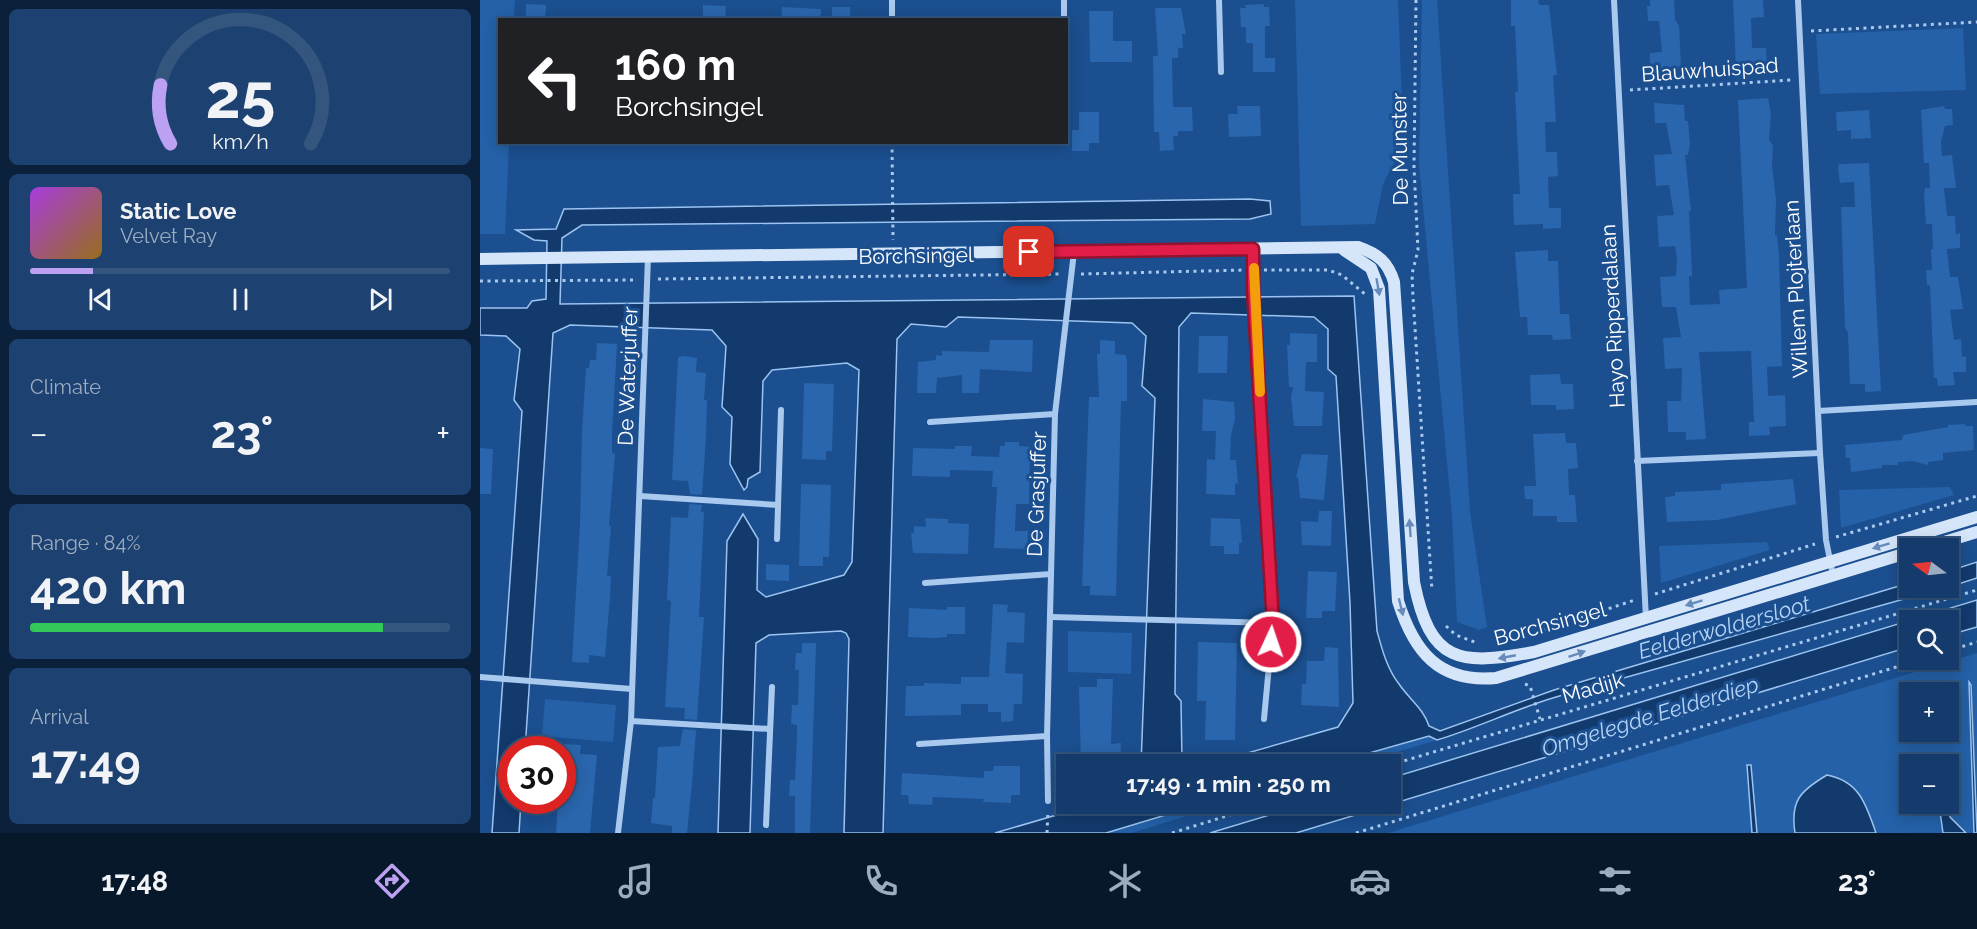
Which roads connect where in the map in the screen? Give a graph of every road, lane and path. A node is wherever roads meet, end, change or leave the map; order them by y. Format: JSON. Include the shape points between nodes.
{"nodes":[{"id":1,"x":892,"y":0,"type":"edge"},
{"id":2,"x":1064,"y":0,"type":"edge"},
{"id":3,"x":1219,"y":0,"type":"edge"},
{"id":4,"x":1416,"y":0,"type":"edge"},
{"id":5,"x":1614,"y":0,"type":"edge"},
{"id":6,"x":1798,"y":0,"type":"edge"},
{"id":7,"x":892,"y":18,"type":"edge"},
{"id":8,"x":1064,"y":18,"type":"edge"},
{"id":9,"x":1977,"y":22,"type":"edge"},
{"id":10,"x":1800,"y":32,"type":"junction"},
{"id":11,"x":1221,"y":72,"type":"dead end"},
{"id":12,"x":1803,"y":80,"type":"junction"},
{"id":13,"x":1619,"y":91,"type":"junction"},
{"id":14,"x":892,"y":144,"type":"edge"},
{"id":15,"x":893,"y":238,"type":"dead end"},
{"id":16,"x":1340,"y":248,"type":"junction"},
{"id":17,"x":1253,"y":249,"type":"junction"},
{"id":18,"x":1074,"y":252,"type":"junction"},
{"id":19,"x":648,"y":257,"type":"junction"},
{"id":20,"x":480,"y":260,"type":"edge"},
{"id":21,"x":1254,"y":270,"type":"junction"},
{"id":22,"x":1071,"y":274,"type":"junction"},
{"id":23,"x":648,"y":279,"type":"junction"},
{"id":24,"x":480,"y":281,"type":"edge"},
{"id":25,"x":1379,"y":296,"type":"junction"},
{"id":26,"x":1396,"y":296,"type":"junction"},
{"id":27,"x":1413,"y":297,"type":"junction"},
{"id":28,"x":1977,"y":402,"type":"edge"},
{"id":29,"x":781,"y":410,"type":"dead end"},
{"id":30,"x":1818,"y":411,"type":"junction"},
{"id":31,"x":1055,"y":414,"type":"junction"},
{"id":32,"x":930,"y":422,"type":"dead end"},
{"id":33,"x":1820,"y":453,"type":"junction"},
{"id":34,"x":1637,"y":461,"type":"junction"},
{"id":35,"x":639,"y":496,"type":"junction"},
{"id":36,"x":1977,"y":496,"type":"edge"},
{"id":37,"x":778,"y":505,"type":"junction"},
{"id":38,"x":1977,"y":517,"type":"edge"},
{"id":39,"x":1977,"y":532,"type":"edge"},
{"id":40,"x":1957,"y":538,"type":"edge"},
{"id":41,"x":777,"y":539,"type":"dead end"},
{"id":42,"x":1826,"y":540,"type":"junction"},
{"id":43,"x":1899,"y":555,"type":"edge"},
{"id":44,"x":1830,"y":562,"type":"junction"},
{"id":45,"x":1051,"y":574,"type":"junction"},
{"id":46,"x":1833,"y":575,"type":"junction"},
{"id":47,"x":925,"y":583,"type":"dead end"},
{"id":48,"x":1977,"y":590,"type":"edge"},
{"id":49,"x":1643,"y":597,"type":"junction"},
{"id":50,"x":1432,"y":602,"type":"dead end"},
{"id":51,"x":1051,"y":618,"type":"junction"},
{"id":52,"x":1441,"y":621,"type":"dead end"},
{"id":53,"x":1273,"y":623,"type":"junction"},
{"id":54,"x":1647,"y":624,"type":"junction"},
{"id":55,"x":1508,"y":641,"type":"dead end"},
{"id":56,"x":1977,"y":642,"type":"edge"},
{"id":57,"x":1487,"y":644,"type":"dead end"},
{"id":58,"x":1959,"y":648,"type":"edge"},
{"id":59,"x":1899,"y":666,"type":"edge"},
{"id":60,"x":480,"y":677,"type":"edge"},
{"id":61,"x":772,"y":687,"type":"dead end"},
{"id":62,"x":632,"y":689,"type":"junction"},
{"id":63,"x":1532,"y":696,"type":"dead end"},
{"id":64,"x":1264,"y":719,"type":"dead end"},
{"id":65,"x":1540,"y":719,"type":"junction"},
{"id":66,"x":631,"y":721,"type":"junction"},
{"id":67,"x":770,"y":729,"type":"junction"},
{"id":68,"x":1047,"y":736,"type":"junction"},
{"id":69,"x":919,"y":744,"type":"dead end"},
{"id":70,"x":1401,"y":762,"type":"edge"},
{"id":71,"x":1048,"y":801,"type":"joint"},
{"id":72,"x":1233,"y":814,"type":"edge"},
{"id":73,"x":766,"y":825,"type":"dead end"},
{"id":74,"x":618,"y":833,"type":"edge"},
{"id":75,"x":1047,"y":833,"type":"edge"},
{"id":76,"x":1172,"y":833,"type":"edge"},
{"id":77,"x":1356,"y":833,"type":"edge"}],
"edges":[{"from":1,"to":7,"type":"street"},
{"from":2,"to":8,"type":"street"},
{"from":3,"to":11,"type":"street"},
{"from":4,"to":27,"type":"path","name":"De Munster","via":[[1414,167],[1418,250],[1412,274]]},
{"from":5,"to":13,"type":"street","name":"Hayo Ripperdalaan"},
{"from":6,"to":10,"type":"street","name":"Willem Plojterlaan"},
{"from":9,"to":10,"type":"path"},
{"from":10,"to":12,"type":"street","name":"Willem Plojterlaan"},
{"from":12,"to":13,"type":"path","name":"Blauwhuispad"},
{"from":12,"to":30,"type":"street","name":"Willem Plojterlaan"},
{"from":13,"to":34,"type":"street","name":"Hayo Ripperdalaan"},
{"from":14,"to":15,"type":"path"},
{"from":16,"to":17,"type":"main road","name":"Borchsingel"},
{"from":16,"to":25,"type":"main road","name":"Borchsingel","one_way":true,"via":[[1371,268],[1377,278]]},
{"from":16,"to":26,"type":"main road","name":"Borchsingel","via":[[1373,252],[1383,260],[1391,272]]},
{"from":17,"to":18,"type":"main road","name":"Borchsingel"},
{"from":17,"to":21,"type":"street"},
{"from":18,"to":19,"type":"main road","name":"Borchsingel"},
{"from":18,"to":22,"type":"street","name":"De Grasjuffer"},
{"from":19,"to":20,"type":"main road","name":"Borchsingel"},
{"from":19,"to":23,"type":"street","name":"De Waterjuffer"},
{"from":21,"to":22,"type":"path","name":"Borchsingel"},
{"from":21,"to":25,"type":"path","name":"Borchsingel","via":[[1328,270],[1342,275],[1368,296]]},
{"from":21,"to":53,"type":"street"},
{"from":22,"to":23,"type":"path","name":"Borchsingel"},
{"from":22,"to":31,"type":"street","name":"De Grasjuffer"},
{"from":23,"to":24,"type":"path","name":"Borchsingel"},
{"from":23,"to":35,"type":"street","name":"De Waterjuffer"},
{"from":25,"to":54,"type":"main road","name":"Borchsingel","one_way":true,"via":[[1398,602],[1408,632],[1424,653],[1436,664],[1462,676],[1496,678]]},
{"from":26,"to":27,"type":"path"},
{"from":54,"to":26,"type":"main road","name":"Borchsingel","one_way":true,"via":[[1480,661],[1446,649],[1432,636],[1420,612],[1414,582]]},
{"from":27,"to":50,"type":"path"},
{"from":28,"to":30,"type":"street"},
{"from":29,"to":37,"type":"street"},
{"from":30,"to":33,"type":"street","name":"Willem Plojterlaan"},
{"from":31,"to":32,"type":"street","name":"De Grasjuffer"},
{"from":31,"to":45,"type":"street","name":"De Grasjuffer"},
{"from":33,"to":34,"type":"street"},
{"from":33,"to":42,"type":"street","name":"Willem Plojterlaan"},
{"from":34,"to":49,"type":"street","name":"Hayo Ripperdalaan"},
{"from":35,"to":37,"type":"street"},
{"from":35,"to":62,"type":"street","name":"De Waterjuffer"},
{"from":36,"to":42,"type":"path","name":"Borchsingel"},
{"from":37,"to":41,"type":"street"},
{"from":38,"to":44,"type":"main road","name":"Borchsingel","one_way":true},
{"from":39,"to":40,"type":"main road"},
{"from":42,"to":44,"type":"street","name":"Willem Plojterlaan"},
{"from":42,"to":49,"type":"path","name":"Borchsingel"},
{"from":43,"to":46,"type":"main road","name":"Borchsingel"},
{"from":44,"to":46,"type":"street","name":"Willem Plojterlaan"},
{"from":44,"to":54,"type":"main road","name":"Borchsingel","one_way":true},
{"from":45,"to":47,"type":"street","name":"De Grasjuffer"},
{"from":45,"to":51,"type":"street","name":"De Grasjuffer"},
{"from":46,"to":54,"type":"main road","name":"Borchsingel"},
{"from":48,"to":65,"type":"path","name":"Madijk"},
{"from":49,"to":54,"type":"street","name":"Hayo Ripperdalaan"},
{"from":49,"to":55,"type":"path","name":"Borchsingel"},
{"from":51,"to":53,"type":"street"},
{"from":51,"to":68,"type":"street","name":"De Grasjuffer"},
{"from":52,"to":57,"type":"path","name":"Borchsingel","via":[[1456,636]]},
{"from":53,"to":64,"type":"street"},
{"from":56,"to":58,"type":"path"},
{"from":59,"to":77,"type":"path"},
{"from":60,"to":62,"type":"street"},
{"from":61,"to":67,"type":"street"},
{"from":62,"to":66,"type":"street","name":"De Waterjuffer"},
{"from":63,"to":65,"type":"path"},
{"from":65,"to":70,"type":"path","name":"Madijk"},
{"from":66,"to":67,"type":"street"},
{"from":66,"to":74,"type":"street","name":"De Waterjuffer"},
{"from":67,"to":73,"type":"street"},
{"from":68,"to":69,"type":"street"},
{"from":68,"to":71,"type":"street","name":"De Grasjuffer"},
{"from":71,"to":75,"type":"path"},
{"from":72,"to":76,"type":"path"}]}
